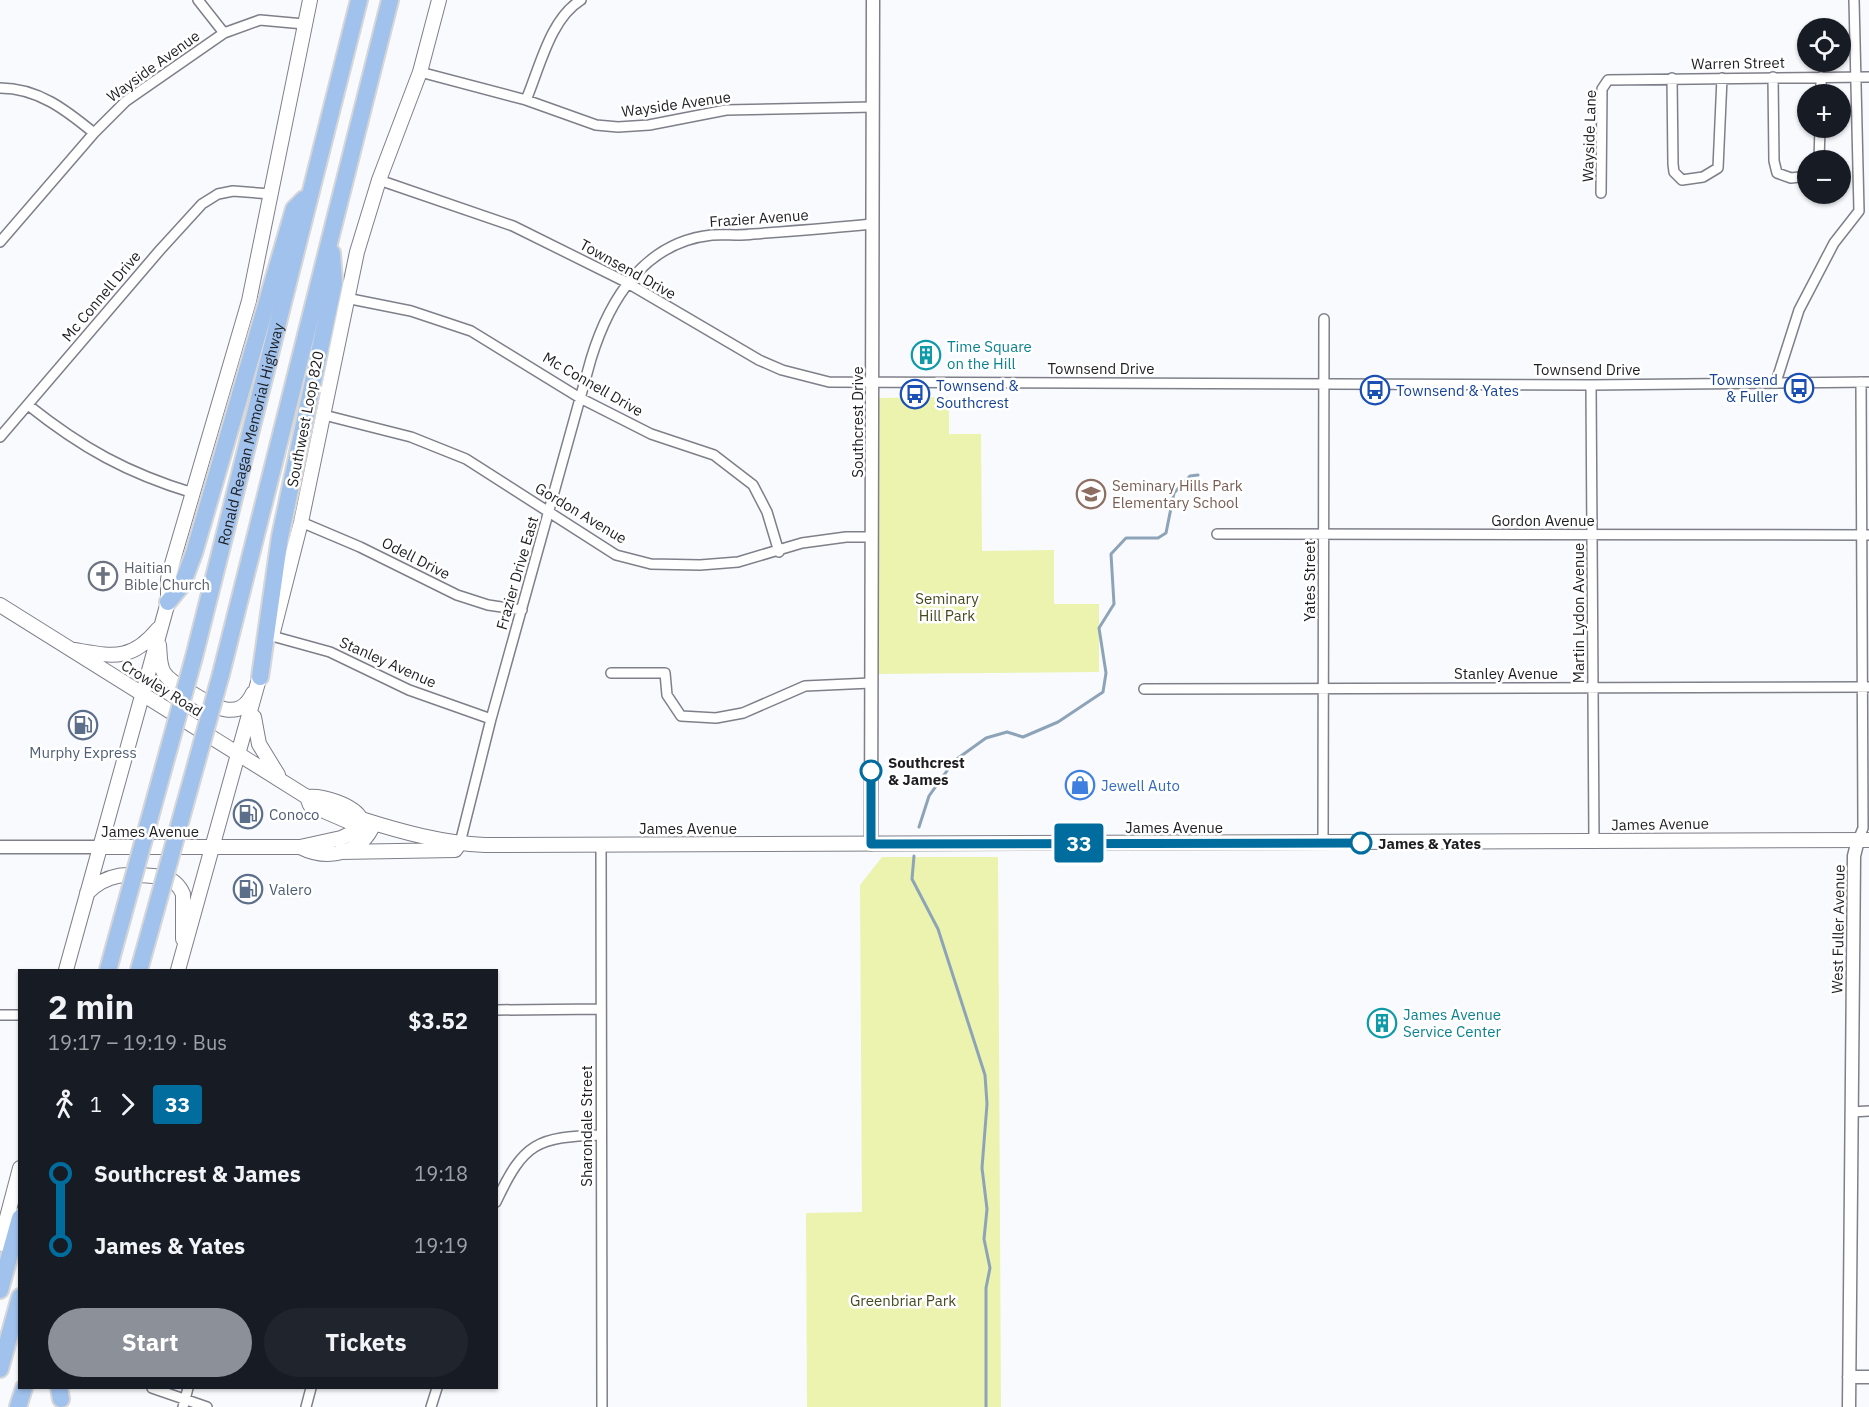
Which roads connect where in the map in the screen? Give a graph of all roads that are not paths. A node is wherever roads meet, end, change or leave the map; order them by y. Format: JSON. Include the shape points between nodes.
{"nodes":[{"id":1,"x":198,"y":0,"type":"edge"},
{"id":2,"x":310,"y":0,"type":"edge"},
{"id":3,"x":353,"y":0,"type":"edge"},
{"id":4,"x":359,"y":0,"type":"edge"},
{"id":5,"x":390,"y":0,"type":"edge"},
{"id":6,"x":439,"y":0,"type":"edge"},
{"id":7,"x":582,"y":0,"type":"edge"},
{"id":8,"x":873,"y":0,"type":"edge"},
{"id":9,"x":1854,"y":0,"type":"edge"},
{"id":10,"x":354,"y":18,"type":"junction"},
{"id":11,"x":304,"y":24,"type":"junction"},
{"id":12,"x":224,"y":33,"type":"junction"},
{"id":13,"x":420,"y":72,"type":"junction"},
{"id":14,"x":1773,"y":77,"type":"junction"},
{"id":15,"x":1821,"y":77,"type":"junction"},
{"id":16,"x":1858,"y":77,"type":"junction"},
{"id":17,"x":1869,"y":77,"type":"edge"},
{"id":18,"x":1672,"y":78,"type":"junction"},
{"id":19,"x":1722,"y":78,"type":"junction"},
{"id":20,"x":1608,"y":80,"type":"joint"},
{"id":21,"x":1821,"y":84,"type":"edge"},
{"id":22,"x":0,"y":88,"type":"edge"},
{"id":23,"x":526,"y":100,"type":"junction"},
{"id":24,"x":873,"y":107,"type":"junction"},
{"id":25,"x":93,"y":133,"type":"junction"},
{"id":26,"x":1797,"y":177,"type":"edge"},
{"id":27,"x":379,"y":180,"type":"junction"},
{"id":28,"x":1601,"y":193,"type":"dead end"},
{"id":29,"x":271,"y":194,"type":"junction"},
{"id":30,"x":309,"y":194,"type":"junction"},
{"id":31,"x":872,"y":224,"type":"junction"},
{"id":32,"x":330,"y":236,"type":"junction"},
{"id":33,"x":0,"y":242,"type":"edge"},
{"id":34,"x":626,"y":282,"type":"junction"},
{"id":35,"x":345,"y":298,"type":"junction"},
{"id":36,"x":1324,"y":319,"type":"dead end"},
{"id":37,"x":1324,"y":382,"type":"junction"},
{"id":38,"x":1776,"y":382,"type":"junction"},
{"id":39,"x":1865,"y":382,"type":"edge"},
{"id":40,"x":872,"y":383,"type":"junction"},
{"id":41,"x":1591,"y":385,"type":"junction"},
{"id":42,"x":580,"y":398,"type":"junction"},
{"id":43,"x":28,"y":405,"type":"junction"},
{"id":44,"x":324,"y":415,"type":"junction"},
{"id":45,"x":0,"y":437,"type":"edge"},
{"id":46,"x":193,"y":493,"type":"junction"},
{"id":47,"x":550,"y":513,"type":"junction"},
{"id":48,"x":301,"y":522,"type":"junction"},
{"id":49,"x":1217,"y":534,"type":"dead end"},
{"id":50,"x":1324,"y":534,"type":"junction"},
{"id":51,"x":1593,"y":535,"type":"junction"},
{"id":52,"x":1865,"y":535,"type":"edge"},
{"id":53,"x":872,"y":537,"type":"junction"},
{"id":54,"x":779,"y":552,"type":"junction"},
{"id":55,"x":168,"y":602,"type":"junction"},
{"id":56,"x":0,"y":605,"type":"edge"},
{"id":57,"x":522,"y":610,"type":"junction"},
{"id":58,"x":160,"y":630,"type":"junction"},
{"id":59,"x":272,"y":636,"type":"junction"},
{"id":60,"x":68,"y":649,"type":"junction"},
{"id":61,"x":611,"y":673,"type":"dead end"},
{"id":62,"x":259,"y":680,"type":"junction"},
{"id":63,"x":871,"y":683,"type":"junction"},
{"id":64,"x":1866,"y":687,"type":"edge"},
{"id":65,"x":1592,"y":688,"type":"junction"},
{"id":66,"x":1144,"y":689,"type":"dead end"},
{"id":67,"x":1323,"y":689,"type":"junction"},
{"id":68,"x":142,"y":695,"type":"junction"},
{"id":69,"x":253,"y":702,"type":"junction"},
{"id":70,"x":491,"y":719,"type":"junction"},
{"id":71,"x":240,"y":755,"type":"junction"},
{"id":72,"x":288,"y":785,"type":"junction"},
{"id":73,"x":368,"y":821,"type":"junction"},
{"id":74,"x":1863,"y":840,"type":"edge"},
{"id":75,"x":1593,"y":841,"type":"junction"},
{"id":76,"x":460,"y":843,"type":"junction"},
{"id":77,"x":1323,"y":843,"type":"junction"},
{"id":78,"x":871,"y":844,"type":"junction"},
{"id":79,"x":601,"y":845,"type":"junction"},
{"id":80,"x":0,"y":847,"type":"edge"},
{"id":81,"x":99,"y":847,"type":"junction"},
{"id":82,"x":300,"y":847,"type":"junction"},
{"id":83,"x":212,"y":848,"type":"junction"},
{"id":84,"x":340,"y":852,"type":"junction"},
{"id":85,"x":87,"y":894,"type":"junction"},
{"id":86,"x":151,"y":927,"type":"junction"},
{"id":87,"x":182,"y":956,"type":"junction"},
{"id":88,"x":66,"y":969,"type":"edge"},
{"id":89,"x":108,"y":969,"type":"edge"},
{"id":90,"x":139,"y":969,"type":"edge"},
{"id":91,"x":153,"y":969,"type":"edge"},
{"id":92,"x":178,"y":969,"type":"edge"},
{"id":93,"x":601,"y":1009,"type":"junction"},
{"id":94,"x":498,"y":1010,"type":"edge"},
{"id":95,"x":0,"y":1015,"type":"edge"},
{"id":96,"x":18,"y":1015,"type":"edge"},
{"id":97,"x":1851,"y":1112,"type":"junction"},
{"id":98,"x":1869,"y":1112,"type":"edge"},
{"id":99,"x":601,"y":1135,"type":"junction"},
{"id":100,"x":18,"y":1176,"type":"edge"},
{"id":101,"x":498,"y":1198,"type":"edge"},
{"id":102,"x":18,"y":1225,"type":"edge"},
{"id":103,"x":0,"y":1244,"type":"edge"},
{"id":104,"x":0,"y":1290,"type":"edge"},
{"id":105,"x":18,"y":1304,"type":"edge"},
{"id":106,"x":0,"y":1369,"type":"edge"},
{"id":107,"x":1849,"y":1377,"type":"junction"},
{"id":108,"x":1869,"y":1377,"type":"edge"},
{"id":109,"x":24,"y":1389,"type":"edge"},
{"id":110,"x":154,"y":1389,"type":"edge"},
{"id":111,"x":311,"y":1389,"type":"edge"},
{"id":112,"x":437,"y":1389,"type":"edge"},
{"id":113,"x":184,"y":1403,"type":"edge"},
{"id":114,"x":18,"y":1407,"type":"edge"},
{"id":115,"x":207,"y":1407,"type":"edge"},
{"id":116,"x":306,"y":1407,"type":"edge"},
{"id":117,"x":431,"y":1407,"type":"edge"},
{"id":118,"x":602,"y":1407,"type":"edge"},
{"id":119,"x":1849,"y":1407,"type":"edge"}],
"edges":[{"from":1,"to":12,"type":"street"},
{"from":2,"to":11,"type":"main road"},
{"from":3,"to":10,"type":"highway"},
{"from":4,"to":10,"type":"highway","name":"Ronald Reagan Memorial Highway"},
{"from":5,"to":32,"type":"highway","name":"Ronald Reagan Memorial Highway"},
{"from":6,"to":13,"type":"main road","name":"Southwest Loop 820"},
{"from":7,"to":23,"type":"street","via":[[559,21]]},
{"from":8,"to":24,"type":"street","name":"Southcrest Drive"},
{"from":9,"to":16,"type":"street"},
{"from":10,"to":30,"type":"highway","name":"Ronald Reagan Memorial Highway"},
{"from":11,"to":12,"type":"street","name":"Wayside Avenue","via":[[260,20]]},
{"from":11,"to":29,"type":"main road"},
{"from":12,"to":25,"type":"street","name":"Wayside Avenue","via":[[126,101]]},
{"from":13,"to":23,"type":"street","name":"Wayside Avenue"},
{"from":13,"to":27,"type":"main road","name":"Southwest Loop 820"},
{"from":14,"to":15,"type":"street","name":"Warren Street"},
{"from":14,"to":19,"type":"street","name":"Warren Street"},
{"from":14,"to":26,"type":"street","via":[[1774,161],[1777,173]]},
{"from":15,"to":16,"type":"street","name":"Warren Street"},
{"from":15,"to":21,"type":"street"},
{"from":16,"to":17,"type":"street","name":"Warren Street"},
{"from":16,"to":38,"type":"street","via":[[1859,211],[1834,243],[1799,310]]},
{"from":18,"to":19,"type":"street","name":"Warren Street"},
{"from":18,"to":19,"type":"street","via":[[1673,164],[1674,172],[1682,180],[1703,177],[1718,168]]},
{"from":18,"to":20,"type":"street","name":"Warren Street"},
{"from":20,"to":28,"type":"street","name":"Wayside Lane","via":[[1602,89]]},
{"from":22,"to":25,"type":"street","via":[[60,105]]},
{"from":23,"to":24,"type":"street","name":"Wayside Avenue","via":[[596,124],[618,127],[726,111]]},
{"from":24,"to":31,"type":"street","name":"Southcrest Drive"},
{"from":25,"to":33,"type":"street","name":"Wayside Avenue"},
{"from":27,"to":34,"type":"street","name":"Townsend Drive","via":[[513,226]]},
{"from":27,"to":35,"type":"main road","name":"Southwest Loop 820"},
{"from":29,"to":43,"type":"street","name":"Mc Connell Drive","via":[[233,191],[218,194],[202,204]]},
{"from":29,"to":46,"type":"main road","via":[[249,301]]},
{"from":30,"to":55,"type":"highway","via":[[294,209],[194,553],[182,585]]},
{"from":30,"to":89,"type":"highway","name":"Ronald Reagan Memorial Highway","bridge":true,"via":[[271,361]]},
{"from":31,"to":34,"type":"street","name":"Frazier Avenue","via":[[700,238],[680,243],[657,256]]},
{"from":31,"to":40,"type":"street","name":"Southcrest Drive"},
{"from":32,"to":62,"type":"highway","via":[[334,284],[280,537]]},
{"from":32,"to":86,"type":"highway","name":"Ronald Reagan Memorial Highway","bridge":true,"via":[[221,674]]},
{"from":34,"to":40,"type":"street","name":"Townsend Drive","via":[[782,370],[829,382]]},
{"from":34,"to":42,"type":"street","name":"Frazier Drive East","via":[[601,325]]},
{"from":35,"to":42,"type":"street","name":"Mc Connell Drive","via":[[411,311],[471,331]]},
{"from":35,"to":44,"type":"main road","name":"Southwest Loop 820"},
{"from":36,"to":37,"type":"street","name":"Yates Street"},
{"from":37,"to":40,"type":"street","name":"Townsend Drive"},
{"from":37,"to":41,"type":"street","name":"Townsend Drive"},
{"from":37,"to":50,"type":"street","name":"Yates Street"},
{"from":38,"to":39,"type":"street","name":"Townsend Drive"},
{"from":38,"to":41,"type":"street","name":"Townsend Drive"},
{"from":39,"to":52,"type":"street","name":"West Fuller Avenue"},
{"from":40,"to":53,"type":"street","name":"Southcrest Drive"},
{"from":41,"to":51,"type":"street","name":"Martin Lydon Avenue"},
{"from":42,"to":47,"type":"street","name":"Frazier Drive East"},
{"from":42,"to":54,"type":"street","name":"Mc Connell Drive","via":[[651,434],[714,454],[733,468],[753,485],[767,512]]},
{"from":43,"to":45,"type":"street","name":"Mc Connell Drive"},
{"from":43,"to":46,"type":"street","via":[[108,461]]},
{"from":44,"to":47,"type":"street","name":"Gordon Avenue","via":[[437,446],[466,459]]},
{"from":44,"to":48,"type":"main road","name":"Southwest Loop 820"},
{"from":46,"to":55,"type":"main road","via":[[168,579]]},
{"from":47,"to":54,"type":"street","name":"Gordon Avenue","via":[[616,555],[651,564],[738,562]]},
{"from":47,"to":57,"type":"street","name":"Frazier Drive East"},
{"from":48,"to":57,"type":"street","name":"Odell Drive","via":[[457,595]]},
{"from":48,"to":59,"type":"main road","name":"Southwest Loop 820"},
{"from":49,"to":50,"type":"street","name":"Gordon Avenue"},
{"from":50,"to":51,"type":"street","name":"Gordon Avenue"},
{"from":50,"to":67,"type":"street","name":"Yates Street"},
{"from":51,"to":52,"type":"street","name":"Gordon Avenue"},
{"from":51,"to":65,"type":"street","name":"Martin Lydon Avenue"},
{"from":52,"to":64,"type":"street","name":"West Fuller Avenue"},
{"from":53,"to":54,"type":"street","name":"Gordon Avenue","via":[[802,543]]},
{"from":53,"to":63,"type":"street","name":"Southcrest Drive"},
{"from":55,"to":58,"type":"main road"},
{"from":56,"to":60,"type":"main road","name":"Crowley Road"},
{"from":57,"to":70,"type":"street","name":"Frazier Drive East"},
{"from":58,"to":60,"type":"main road","via":[[144,646],[127,653],[107,655]]},
{"from":58,"to":62,"type":"main road","via":[[160,662],[165,674],[215,707],[226,711],[241,708],[252,697]]},
{"from":58,"to":68,"type":"main road"},
{"from":59,"to":62,"type":"main road","name":"Southwest Loop 820"},
{"from":59,"to":70,"type":"street","name":"Stanley Avenue","via":[[330,652],[409,690]]},
{"from":60,"to":68,"type":"main road","name":"Crowley Road"},
{"from":61,"to":63,"type":"street","via":[[665,674],[667,695],[681,716],[717,718],[743,713],[805,686]]},
{"from":62,"to":69,"type":"main road","name":"Southwest Loop 820"},
{"from":63,"to":78,"type":"street","name":"Southcrest Drive"},
{"from":64,"to":65,"type":"street","name":"Stanley Avenue"},
{"from":64,"to":74,"type":"street","name":"West Fuller Avenue"},
{"from":65,"to":67,"type":"street","name":"Stanley Avenue"},
{"from":65,"to":75,"type":"street","name":"Martin Lydon Avenue"},
{"from":66,"to":67,"type":"street","name":"Stanley Avenue"},
{"from":67,"to":77,"type":"street","name":"Yates Street"},
{"from":68,"to":71,"type":"main road","name":"Crowley Road"},
{"from":68,"to":81,"type":"main road"},
{"from":69,"to":71,"type":"main road","name":"Southwest Loop 820"},
{"from":69,"to":72,"type":"main road","via":[[254,731],[259,744],[273,769]]},
{"from":70,"to":76,"type":"street","name":"Frazier Drive East"},
{"from":71,"to":72,"type":"main road","name":"Crowley Road"},
{"from":71,"to":83,"type":"main road","name":"Southwest Loop 820"},
{"from":72,"to":73,"type":"main road","name":"Crowley Road","via":[[307,797],[318,796],[358,812]]},
{"from":73,"to":76,"type":"main road","name":"James Avenue"},
{"from":73,"to":82,"type":"main road","name":"James Avenue","via":[[341,838]]},
{"from":73,"to":84,"type":"main road","name":"James Avenue","via":[[363,843]]},
{"from":74,"to":75,"type":"main road","name":"James Avenue"},
{"from":74,"to":97,"type":"street","name":"West Fuller Avenue","via":[[1854,856]]},
{"from":75,"to":77,"type":"main road","name":"James Avenue"},
{"from":76,"to":79,"type":"main road","name":"James Avenue"},
{"from":76,"to":84,"type":"main road","via":[[455,850],[437,852]]},
{"from":77,"to":78,"type":"main road","name":"James Avenue"},
{"from":78,"to":79,"type":"main road","name":"James Avenue"},
{"from":79,"to":93,"type":"street","name":"Sharondale Street"},
{"from":80,"to":81,"type":"street","name":"James Avenue"},
{"from":81,"to":83,"type":"main road","name":"James Avenue"},
{"from":81,"to":85,"type":"main road"},
{"from":82,"to":83,"type":"main road","name":"James Avenue"},
{"from":82,"to":84,"type":"main road","name":"James Avenue","via":[[311,853]]},
{"from":83,"to":87,"type":"main road","name":"Southwest Loop 820"},
{"from":85,"to":87,"type":"main road","via":[[99,882],[113,876],[165,877],[177,884],[184,899]]},
{"from":85,"to":88,"type":"main road"},
{"from":86,"to":90,"type":"highway","name":"Ronald Reagan Memorial Highway"},
{"from":86,"to":91,"type":"highway"},
{"from":87,"to":92,"type":"main road"},
{"from":93,"to":94,"type":"street"},
{"from":93,"to":99,"type":"street","name":"Sharondale Street"},
{"from":95,"to":96,"type":"street"},
{"from":97,"to":98,"type":"street"},
{"from":97,"to":107,"type":"street","name":"West Fuller Avenue"},
{"from":99,"to":101,"type":"street","via":[[558,1137],[537,1144],[517,1162]]},
{"from":99,"to":118,"type":"street","name":"Sharondale Street"},
{"from":100,"to":103,"type":"main road"},
{"from":102,"to":104,"type":"highway"},
{"from":105,"to":106,"type":"highway"},
{"from":107,"to":108,"type":"street"},
{"from":107,"to":119,"type":"street","name":"West Fuller Avenue"},
{"from":109,"to":114,"type":"highway"},
{"from":110,"to":113,"type":"street"},
{"from":111,"to":116,"type":"street"},
{"from":112,"to":117,"type":"street"},
{"from":113,"to":115,"type":"street"}]}
